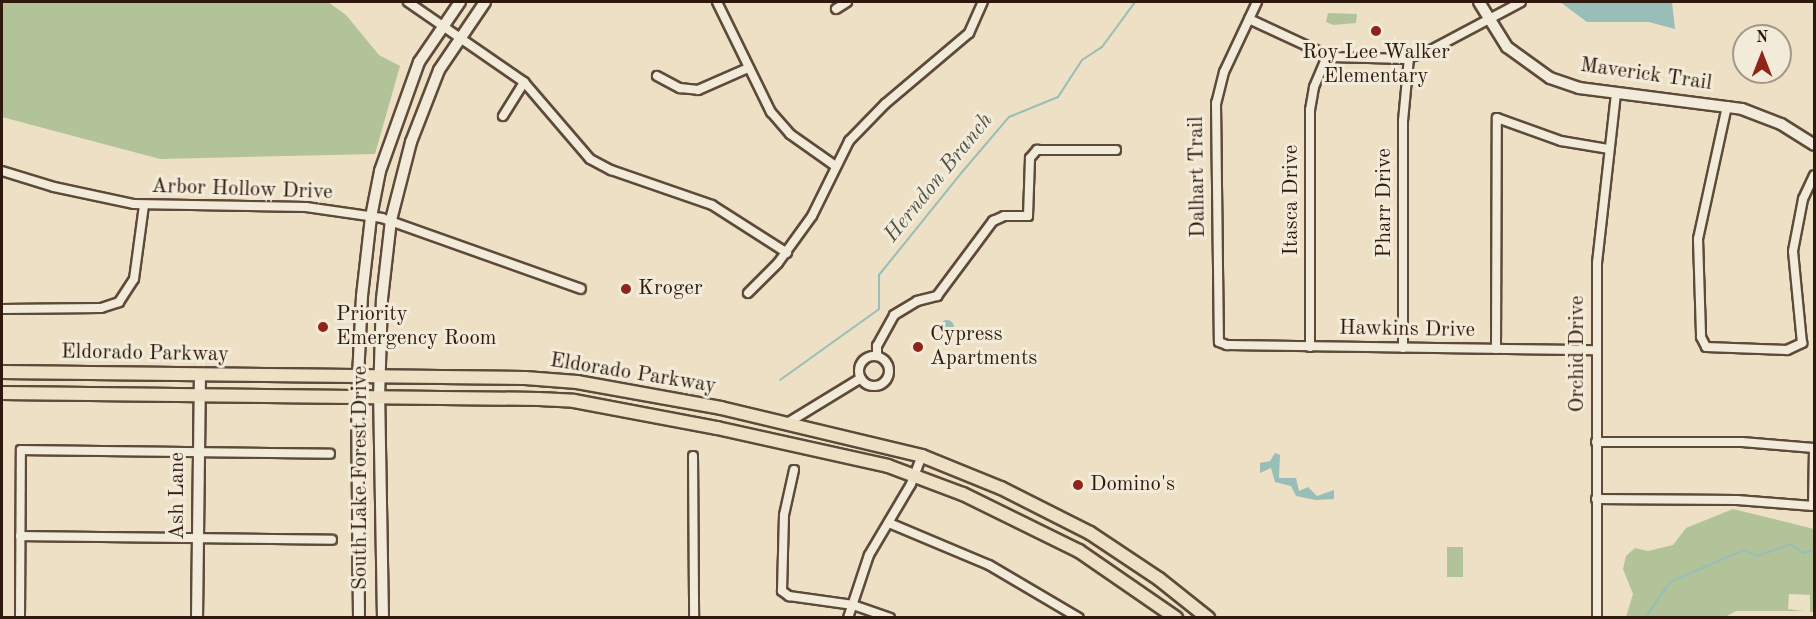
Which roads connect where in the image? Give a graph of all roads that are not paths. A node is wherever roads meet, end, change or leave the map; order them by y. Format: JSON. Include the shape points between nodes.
{"nodes":[{"id":1,"x":408,"y":2,"type":"edge"},
{"id":2,"x":460,"y":2,"type":"edge"},
{"id":3,"x":485,"y":2,"type":"edge"},
{"id":4,"x":717,"y":2,"type":"edge"},
{"id":5,"x":847,"y":2,"type":"edge"},
{"id":6,"x":983,"y":2,"type":"edge"},
{"id":7,"x":1257,"y":2,"type":"edge"},
{"id":8,"x":1479,"y":2,"type":"edge"},
{"id":9,"x":1521,"y":2,"type":"edge"},
{"id":10,"x":836,"y":9,"type":"dead end"},
{"id":11,"x":1249,"y":19,"type":"junction"},
{"id":12,"x":1487,"y":21,"type":"junction"},
{"id":13,"x":443,"y":25,"type":"junction"},
{"id":14,"x":460,"y":36,"type":"junction"},
{"id":15,"x":1327,"y":56,"type":"junction"},
{"id":16,"x":1408,"y":58,"type":"junction"},
{"id":17,"x":748,"y":68,"type":"junction"},
{"id":18,"x":657,"y":76,"type":"dead end"},
{"id":19,"x":524,"y":82,"type":"junction"},
{"id":20,"x":1616,"y":93,"type":"junction"},
{"id":21,"x":1727,"y":106,"type":"junction"},
{"id":22,"x":503,"y":116,"type":"dead end"},
{"id":23,"x":1815,"y":145,"type":"edge"},
{"id":24,"x":1609,"y":149,"type":"junction"},
{"id":25,"x":1116,"y":150,"type":"dead end"},
{"id":26,"x":834,"y":165,"type":"junction"},
{"id":27,"x":2,"y":171,"type":"edge"},
{"id":28,"x":1815,"y":175,"type":"edge"},
{"id":29,"x":144,"y":206,"type":"junction"},
{"id":30,"x":371,"y":217,"type":"junction"},
{"id":31,"x":391,"y":220,"type":"junction"},
{"id":32,"x":787,"y":253,"type":"junction"},
{"id":33,"x":581,"y":289,"type":"dead end"},
{"id":34,"x":748,"y":293,"type":"dead end"},
{"id":35,"x":2,"y":309,"type":"edge"},
{"id":36,"x":1219,"y":342,"type":"joint"},
{"id":37,"x":1310,"y":346,"type":"junction"},
{"id":38,"x":1403,"y":348,"type":"junction"},
{"id":39,"x":1496,"y":349,"type":"junction"},
{"id":40,"x":1596,"y":350,"type":"junction"},
{"id":41,"x":877,"y":356,"type":"junction"},
{"id":42,"x":2,"y":372,"type":"edge"},
{"id":43,"x":200,"y":375,"type":"junction"},
{"id":44,"x":358,"y":377,"type":"junction"},
{"id":45,"x":380,"y":377,"type":"junction"},
{"id":46,"x":861,"y":378,"type":"junction"},
{"id":47,"x":577,"y":382,"type":"junction"},
{"id":48,"x":2,"y":393,"type":"edge"},
{"id":49,"x":199,"y":396,"type":"junction"},
{"id":50,"x":357,"y":398,"type":"junction"},
{"id":51,"x":379,"y":398,"type":"junction"},
{"id":52,"x":573,"y":401,"type":"junction"},
{"id":53,"x":721,"y":408,"type":"junction"},
{"id":54,"x":811,"y":410,"type":"junction"},
{"id":55,"x":789,"y":422,"type":"junction"},
{"id":56,"x":717,"y":428,"type":"junction"},
{"id":57,"x":812,"y":428,"type":"junction"},
{"id":58,"x":1596,"y":441,"type":"junction"},
{"id":59,"x":1814,"y":448,"type":"edge"},
{"id":60,"x":197,"y":452,"type":"junction"},
{"id":61,"x":330,"y":454,"type":"dead end"},
{"id":62,"x":693,"y":456,"type":"dead end"},
{"id":63,"x":922,"y":456,"type":"junction"},
{"id":64,"x":794,"y":470,"type":"dead end"},
{"id":65,"x":915,"y":474,"type":"junction"},
{"id":66,"x":1596,"y":500,"type":"junction"},
{"id":67,"x":889,"y":523,"type":"junction"},
{"id":68,"x":20,"y":536,"type":"junction"},
{"id":69,"x":197,"y":538,"type":"junction"},
{"id":70,"x":1058,"y":539,"type":"junction"},
{"id":71,"x":332,"y":540,"type":"dead end"},
{"id":72,"x":1114,"y":548,"type":"junction"},
{"id":73,"x":854,"y":605,"type":"junction"},
{"id":74,"x":20,"y":618,"type":"edge"},
{"id":75,"x":197,"y":618,"type":"edge"},
{"id":76,"x":359,"y":618,"type":"edge"},
{"id":77,"x":383,"y":618,"type":"edge"},
{"id":78,"x":694,"y":618,"type":"edge"},
{"id":79,"x":848,"y":618,"type":"edge"},
{"id":80,"x":890,"y":618,"type":"edge"},
{"id":81,"x":1079,"y":618,"type":"edge"},
{"id":82,"x":1176,"y":618,"type":"edge"},
{"id":83,"x":1208,"y":618,"type":"edge"},
{"id":84,"x":1596,"y":618,"type":"edge"}],
"edges":[{"from":1,"to":13,"type":"street"},
{"from":2,"to":13,"type":"main road","name":"South Lake Forest Drive"},
{"from":3,"to":14,"type":"main road","name":"South Lake Forest Drive"},
{"from":4,"to":17,"type":"street"},
{"from":5,"to":10,"type":"street"},
{"from":6,"to":26,"type":"street","via":[[969,33],[868,120]]},
{"from":7,"to":11,"type":"street","name":"Dalhart Trail"},
{"from":8,"to":12,"type":"main road","name":"Maverick Trail"},
{"from":9,"to":12,"type":"street"},
{"from":11,"to":15,"type":"street"},
{"from":11,"to":36,"type":"street","name":"Dalhart Trail","via":[[1222,77],[1215,107]]},
{"from":12,"to":16,"type":"street"},
{"from":12,"to":20,"type":"main road","name":"Maverick Trail","via":[[1514,55],[1540,72],[1570,85]]},
{"from":13,"to":14,"type":"street"},
{"from":13,"to":30,"type":"main road","name":"South Lake Forest Drive","via":[[419,62],[397,118]]},
{"from":14,"to":19,"type":"street"},
{"from":14,"to":31,"type":"main road","name":"South Lake Forest Drive","via":[[439,70],[422,111]]},
{"from":15,"to":16,"type":"street"},
{"from":15,"to":37,"type":"street","name":"Itasca Drive","via":[[1314,87],[1310,110]]},
{"from":16,"to":38,"type":"street","name":"Pharr Drive","via":[[1403,121]]},
{"from":17,"to":18,"type":"street","via":[[698,90],[680,88]]},
{"from":17,"to":26,"type":"street","via":[[781,125]]},
{"from":19,"to":22,"type":"street"},
{"from":19,"to":32,"type":"street","via":[[546,104],[579,149],[599,165],[712,205]]},
{"from":20,"to":21,"type":"main road","name":"Maverick Trail"},
{"from":20,"to":24,"type":"street","name":"Orchid Drive"},
{"from":21,"to":23,"type":"main road","name":"Maverick Trail","via":[[1773,120]]},
{"from":21,"to":28,"type":"street","via":[[1698,232],[1697,277],[1704,345],[1712,349],[1787,350],[1802,343],[1793,250],[1802,204]]},
{"from":24,"to":39,"type":"street","via":[[1561,141],[1497,118]]},
{"from":24,"to":40,"type":"street","name":"Orchid Drive","via":[[1597,255]]},
{"from":25,"to":41,"type":"street","via":[[1037,150],[1030,158],[1028,216],[1005,216],[993,221],[937,296],[917,301],[894,315],[877,346]]},
{"from":26,"to":32,"type":"street","via":[[817,207]]},
{"from":27,"to":29,"type":"street","name":"Arbor Hollow Drive","via":[[86,195]]},
{"from":29,"to":30,"type":"street","name":"Arbor Hollow Drive","via":[[296,206]]},
{"from":29,"to":35,"type":"street","via":[[134,279],[119,302],[101,308]]},
{"from":30,"to":31,"type":"street","name":"Arbor Hollow Drive"},
{"from":30,"to":44,"type":"main road","name":"South Lake Forest Drive"},
{"from":31,"to":33,"type":"street","name":"Arbor Hollow Drive"},
{"from":31,"to":45,"type":"main road","name":"South Lake Forest Drive"},
{"from":32,"to":34,"type":"street"},
{"from":36,"to":37,"type":"street","name":"Hawkins Drive"},
{"from":37,"to":38,"type":"street","name":"Hawkins Drive"},
{"from":38,"to":39,"type":"street","name":"Hawkins Drive"},
{"from":39,"to":40,"type":"street","name":"Hawkins Drive"},
{"from":40,"to":58,"type":"street","name":"Orchid Drive"},
{"from":41,"to":46,"type":"street","via":[[860,364]]},
{"from":41,"to":46,"type":"street","via":[[888,366],[886,380],[873,386]]},
{"from":42,"to":43,"type":"main road","name":"Eldorado Parkway"},
{"from":43,"to":44,"type":"main road","name":"Eldorado Parkway"},
{"from":43,"to":49,"type":"main road","name":"Ash Lane"},
{"from":44,"to":45,"type":"main road","name":"Eldorado Parkway"},
{"from":44,"to":50,"type":"main road","name":"South Lake Forest Drive"},
{"from":45,"to":47,"type":"main road","name":"Eldorado Parkway"},
{"from":45,"to":51,"type":"main road","name":"South Lake Forest Drive"},
{"from":46,"to":54,"type":"street"},
{"from":47,"to":52,"type":"main road"},
{"from":47,"to":53,"type":"main road","name":"Eldorado Parkway"},
{"from":48,"to":49,"type":"main road","name":"Eldorado Parkway"},
{"from":49,"to":50,"type":"main road","name":"Eldorado Parkway"},
{"from":49,"to":60,"type":"main road","name":"Ash Lane"},
{"from":50,"to":51,"type":"main road","name":"Eldorado Parkway"},
{"from":50,"to":76,"type":"main road","name":"South Lake Forest Drive"},
{"from":51,"to":52,"type":"main road","name":"Eldorado Parkway"},
{"from":51,"to":77,"type":"main road","name":"South Lake Forest Drive"},
{"from":52,"to":56,"type":"main road","name":"Eldorado Parkway"},
{"from":53,"to":55,"type":"main road","name":"Eldorado Parkway"},
{"from":53,"to":56,"type":"main road"},
{"from":54,"to":55,"type":"street"},
{"from":54,"to":57,"type":"street"},
{"from":55,"to":57,"type":"main road","name":"Eldorado Parkway"},
{"from":56,"to":65,"type":"main road","name":"Eldorado Parkway"},
{"from":57,"to":63,"type":"main road","name":"Eldorado Parkway"},
{"from":58,"to":59,"type":"street","via":[[1742,442]]},
{"from":58,"to":66,"type":"street","name":"Orchid Drive"},
{"from":59,"to":66,"type":"street","via":[[1813,506],[1732,500]]},
{"from":60,"to":61,"type":"street"},
{"from":60,"to":68,"type":"street","via":[[21,450]]},
{"from":60,"to":69,"type":"main road","name":"Ash Lane"},
{"from":62,"to":78,"type":"street"},
{"from":63,"to":65,"type":"street"},
{"from":63,"to":72,"type":"main road","name":"Eldorado Parkway","via":[[1039,505]]},
{"from":64,"to":73,"type":"street","via":[[784,515],[782,591],[789,596]]},
{"from":65,"to":67,"type":"street"},
{"from":65,"to":70,"type":"main road","name":"Eldorado Parkway"},
{"from":66,"to":84,"type":"street","name":"Orchid Drive"},
{"from":67,"to":73,"type":"street","via":[[869,555]]},
{"from":67,"to":81,"type":"street","via":[[989,565]]},
{"from":68,"to":69,"type":"street"},
{"from":68,"to":74,"type":"street"},
{"from":69,"to":71,"type":"street"},
{"from":69,"to":75,"type":"main road","name":"Ash Lane"},
{"from":70,"to":72,"type":"main road","via":[[1097,557],[1105,558]]},
{"from":70,"to":82,"type":"main road","name":"Eldorado Parkway","via":[[1127,581]]},
{"from":72,"to":83,"type":"main road","name":"Eldorado Parkway"},
{"from":73,"to":79,"type":"street"},
{"from":73,"to":80,"type":"street"}]}
